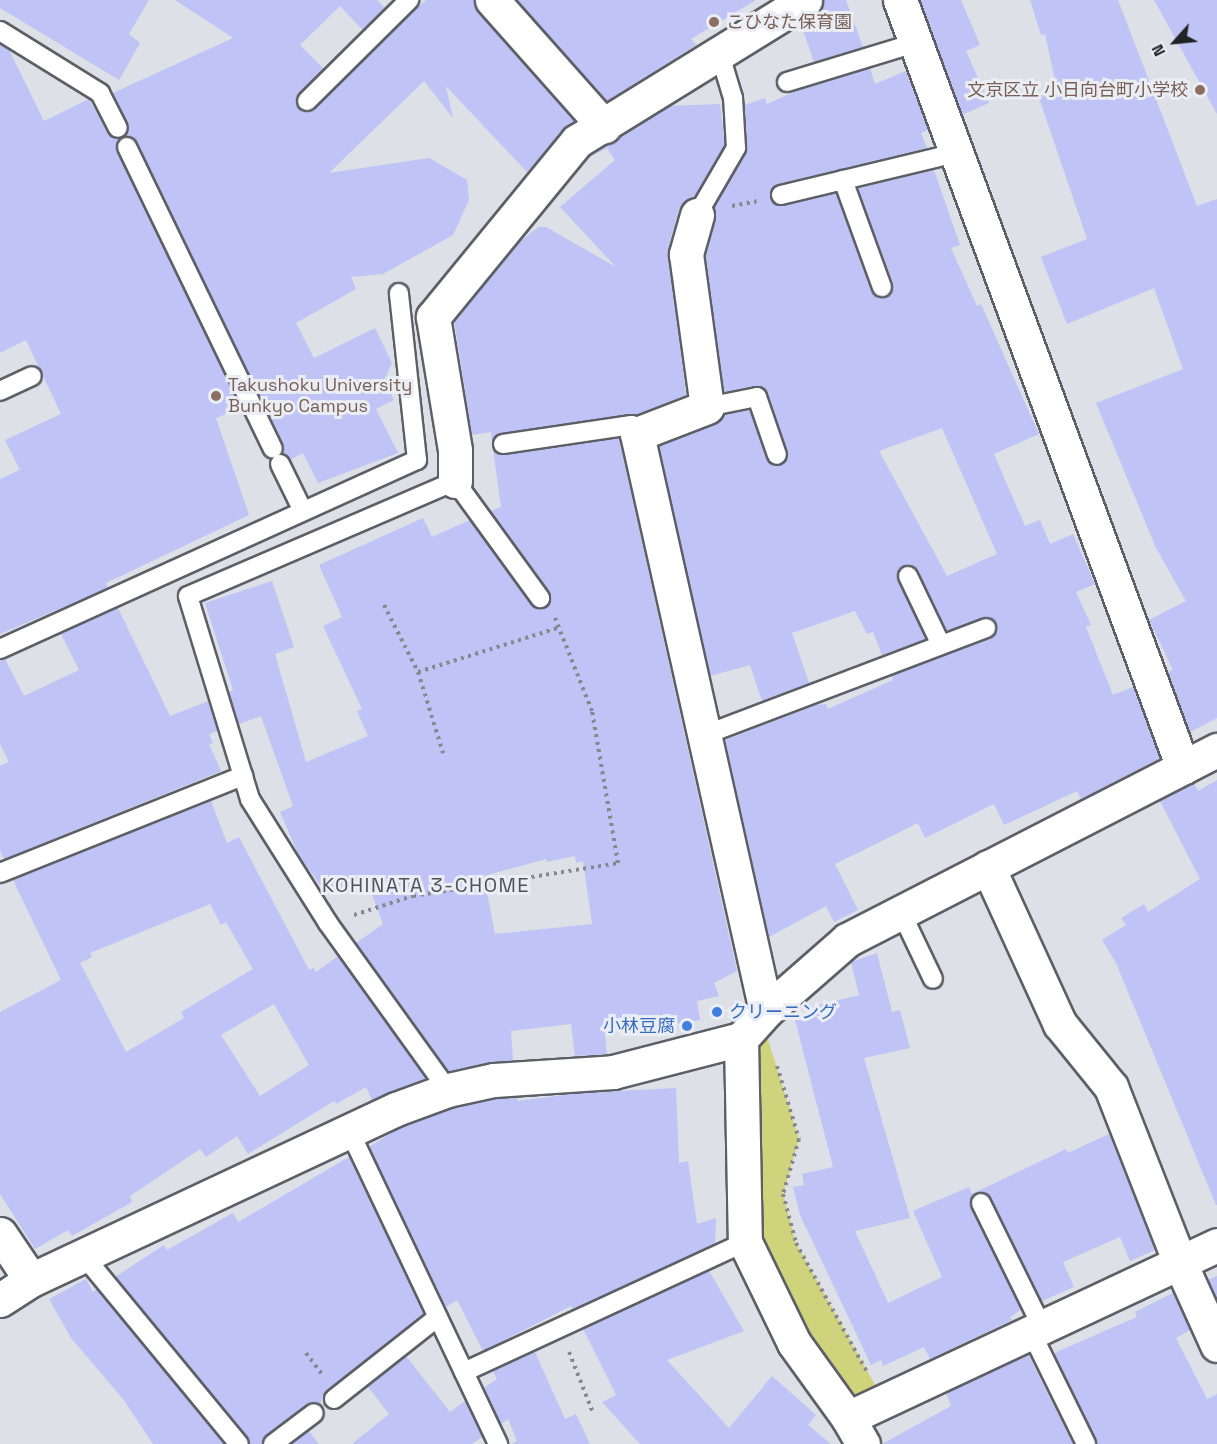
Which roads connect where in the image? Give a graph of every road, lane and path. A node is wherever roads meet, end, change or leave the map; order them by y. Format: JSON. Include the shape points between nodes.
{"nodes":[{"id":1,"x":409,"y":0,"type":"edge"},
{"id":2,"x":492,"y":0,"type":"edge"},
{"id":3,"x":805,"y":0,"type":"edge"},
{"id":4,"x":900,"y":0,"type":"edge"},
{"id":5,"x":0,"y":31,"type":"edge"},
{"id":6,"x":915,"y":43,"type":"junction"},
{"id":7,"x":720,"y":55,"type":"junction"},
{"id":8,"x":787,"y":82,"type":"dead end"},
{"id":9,"x":307,"y":101,"type":"dead end"},
{"id":10,"x":604,"y":126,"type":"junction"},
{"id":11,"x":118,"y":128,"type":"dead end"},
{"id":12,"x":127,"y":147,"type":"dead end"},
{"id":13,"x":956,"y":153,"type":"junction"},
{"id":14,"x":843,"y":180,"type":"junction"},
{"id":15,"x":781,"y":195,"type":"joint"},
{"id":16,"x":697,"y":215,"type":"junction"},
{"id":17,"x":882,"y":287,"type":"dead end"},
{"id":18,"x":399,"y":293,"type":"dead end"},
{"id":19,"x":32,"y":376,"type":"dead end"},
{"id":20,"x":0,"y":391,"type":"edge"},
{"id":21,"x":707,"y":407,"type":"junction"},
{"id":22,"x":637,"y":434,"type":"junction"},
{"id":23,"x":502,"y":444,"type":"dead end"},
{"id":24,"x":777,"y":455,"type":"dead end"},
{"id":25,"x":454,"y":481,"type":"junction"},
{"id":26,"x":303,"y":511,"type":"junction"},
{"id":27,"x":908,"y":576,"type":"dead end"},
{"id":28,"x":540,"y":598,"type":"joint"},
{"id":29,"x":384,"y":605,"type":"dead end"},
{"id":30,"x":561,"y":627,"type":"junction"},
{"id":31,"x":986,"y":628,"type":"dead end"},
{"id":32,"x":941,"y":645,"type":"junction"},
{"id":33,"x":0,"y":649,"type":"edge"},
{"id":34,"x":418,"y":672,"type":"junction"},
{"id":35,"x":702,"y":736,"type":"junction"},
{"id":36,"x":1217,"y":750,"type":"edge"},
{"id":37,"x":443,"y":753,"type":"dead end"},
{"id":38,"x":1183,"y":768,"type":"junction"},
{"id":39,"x":243,"y":776,"type":"junction"},
{"id":40,"x":988,"y":867,"type":"junction"},
{"id":41,"x":0,"y":873,"type":"edge"},
{"id":42,"x":901,"y":912,"type":"junction"},
{"id":43,"x":328,"y":923,"type":"junction"},
{"id":44,"x":933,"y":980,"type":"dead end"},
{"id":45,"x":756,"y":1022,"type":"junction"},
{"id":46,"x":448,"y":1090,"type":"junction"},
{"id":47,"x":350,"y":1130,"type":"junction"},
{"id":48,"x":981,"y":1203,"type":"dead end"},
{"id":49,"x":0,"y":1234,"type":"edge"},
{"id":50,"x":745,"y":1242,"type":"junction"},
{"id":51,"x":1217,"y":1245,"type":"edge"},
{"id":52,"x":83,"y":1255,"type":"junction"},
{"id":53,"x":1180,"y":1263,"type":"junction"},
{"id":54,"x":31,"y":1280,"type":"junction"},
{"id":55,"x":0,"y":1300,"type":"edge"},
{"id":56,"x":438,"y":1317,"type":"junction"},
{"id":57,"x":560,"y":1328,"type":"junction"},
{"id":58,"x":1037,"y":1329,"type":"junction"},
{"id":59,"x":1217,"y":1345,"type":"edge"},
{"id":60,"x":464,"y":1372,"type":"junction"},
{"id":61,"x":334,"y":1400,"type":"dead end"},
{"id":62,"x":884,"y":1401,"type":"junction"},
{"id":63,"x":314,"y":1413,"type":"dead end"},
{"id":64,"x":593,"y":1413,"type":"dead end"},
{"id":65,"x":855,"y":1431,"type":"edge"},
{"id":66,"x":239,"y":1444,"type":"edge"},
{"id":67,"x":273,"y":1444,"type":"edge"},
{"id":68,"x":498,"y":1444,"type":"edge"},
{"id":69,"x":1086,"y":1444,"type":"edge"}],
"edges":[{"from":1,"to":9,"type":"lane"},
{"from":2,"to":10,"type":"street"},
{"from":3,"to":7,"type":"street"},
{"from":4,"to":6,"type":"street"},
{"from":5,"to":11,"type":"lane","via":[[100,93]]},
{"from":6,"to":8,"type":"lane"},
{"from":6,"to":13,"type":"street"},
{"from":7,"to":10,"type":"street"},
{"from":7,"to":16,"type":"lane","via":[[733,98],[736,148]]},
{"from":10,"to":25,"type":"street","via":[[577,141],[542,180],[434,317],[455,450]]},
{"from":12,"to":26,"type":"lane"},
{"from":13,"to":14,"type":"lane"},
{"from":13,"to":38,"type":"street"},
{"from":14,"to":15,"type":"lane"},
{"from":14,"to":17,"type":"lane"},
{"from":15,"to":16,"type":"path"},
{"from":16,"to":21,"type":"street","via":[[687,254]]},
{"from":18,"to":26,"type":"lane","via":[[417,460]]},
{"from":19,"to":20,"type":"lane"},
{"from":21,"to":22,"type":"street"},
{"from":21,"to":24,"type":"lane","via":[[757,397]]},
{"from":22,"to":23,"type":"lane","via":[[632,424]]},
{"from":22,"to":35,"type":"street"},
{"from":25,"to":28,"type":"lane"},
{"from":25,"to":39,"type":"lane","via":[[188,596]]},
{"from":26,"to":33,"type":"lane"},
{"from":27,"to":32,"type":"lane"},
{"from":28,"to":30,"type":"path"},
{"from":29,"to":34,"type":"path"},
{"from":30,"to":34,"type":"path"},
{"from":30,"to":43,"type":"path","via":[[592,711],[618,863],[412,896]]},
{"from":31,"to":32,"type":"lane"},
{"from":32,"to":35,"type":"lane"},
{"from":34,"to":37,"type":"path"},
{"from":35,"to":45,"type":"street"},
{"from":36,"to":38,"type":"street"},
{"from":38,"to":40,"type":"street"},
{"from":39,"to":41,"type":"lane"},
{"from":39,"to":43,"type":"lane","via":[[250,799]]},
{"from":40,"to":42,"type":"street"},
{"from":40,"to":53,"type":"street","via":[[1060,1024],[1111,1087]]},
{"from":42,"to":44,"type":"lane"},
{"from":42,"to":45,"type":"street","via":[[847,940]]},
{"from":43,"to":46,"type":"lane"},
{"from":45,"to":46,"type":"street","via":[[613,1072],[494,1080]]},
{"from":45,"to":50,"type":"street"},
{"from":45,"to":62,"type":"path","via":[[799,1139],[783,1194],[796,1243]]},
{"from":46,"to":47,"type":"street"},
{"from":47,"to":52,"type":"street"},
{"from":47,"to":56,"type":"lane"},
{"from":48,"to":58,"type":"lane"},
{"from":49,"to":54,"type":"street"},
{"from":50,"to":57,"type":"lane"},
{"from":50,"to":65,"type":"street","via":[[794,1343]]},
{"from":51,"to":53,"type":"street"},
{"from":52,"to":54,"type":"street"},
{"from":52,"to":66,"type":"lane"},
{"from":53,"to":58,"type":"street"},
{"from":53,"to":59,"type":"street"},
{"from":54,"to":55,"type":"street"},
{"from":56,"to":60,"type":"lane"},
{"from":56,"to":61,"type":"lane"},
{"from":57,"to":60,"type":"lane"},
{"from":57,"to":64,"type":"path"},
{"from":58,"to":62,"type":"street"},
{"from":58,"to":69,"type":"lane"},
{"from":60,"to":68,"type":"lane"},
{"from":62,"to":65,"type":"street"},
{"from":63,"to":67,"type":"lane"}]}
